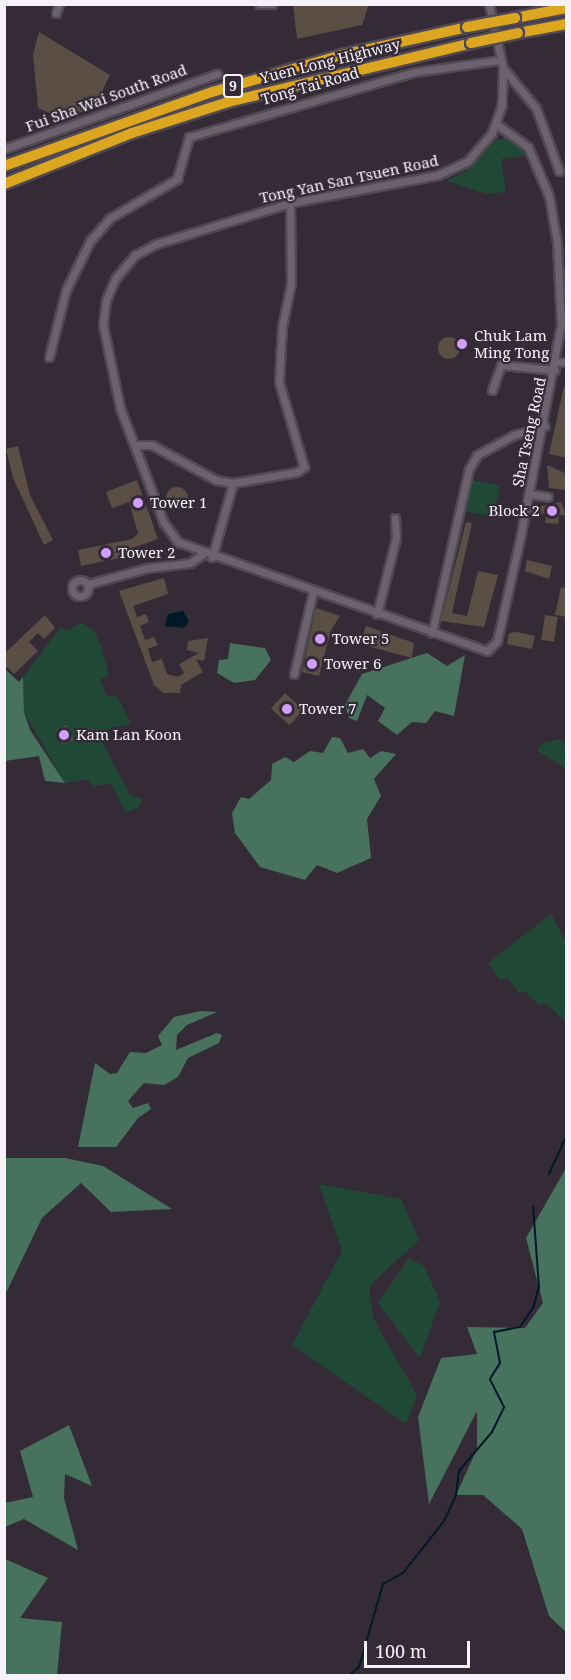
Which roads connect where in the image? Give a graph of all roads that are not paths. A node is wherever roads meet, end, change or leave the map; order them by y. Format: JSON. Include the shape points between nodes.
{"nodes":[{"id":1,"x":59,"y":4,"type":"edge"},
{"id":2,"x":259,"y":4,"type":"edge"},
{"id":3,"x":272,"y":4,"type":"edge"},
{"id":4,"x":489,"y":4,"type":"edge"},
{"id":5,"x":567,"y":8,"type":"edge"},
{"id":6,"x":56,"y":13,"type":"dead end"},
{"id":7,"x":563,"y":25,"type":"edge"},
{"id":8,"x":501,"y":60,"type":"junction"},
{"id":9,"x":503,"y":68,"type":"junction"},
{"id":10,"x":217,"y":74,"type":"dead end"},
{"id":11,"x":496,"y":124,"type":"junction"},
{"id":12,"x":4,"y":149,"type":"edge"},
{"id":13,"x":4,"y":166,"type":"edge"},
{"id":14,"x":559,"y":171,"type":"dead end"},
{"id":15,"x":4,"y":184,"type":"edge"},
{"id":16,"x":290,"y":203,"type":"junction"},
{"id":17,"x":49,"y":357,"type":"dead end"},
{"id":18,"x":567,"y":362,"type":"edge"},
{"id":19,"x":556,"y":366,"type":"junction"},
{"id":20,"x":492,"y":390,"type":"dead end"},
{"id":21,"x":545,"y":426,"type":"junction"},
{"id":22,"x":134,"y":445,"type":"junction"},
{"id":23,"x":233,"y":483,"type":"junction"},
{"id":24,"x":530,"y":494,"type":"junction"},
{"id":25,"x":548,"y":497,"type":"dead end"},
{"id":26,"x":395,"y":519,"type":"dead end"},
{"id":27,"x":203,"y":554,"type":"junction"},
{"id":28,"x":212,"y":557,"type":"junction"},
{"id":29,"x":88,"y":584,"type":"dead end"},
{"id":30,"x":313,"y":592,"type":"junction"},
{"id":31,"x":377,"y":614,"type":"junction"},
{"id":32,"x":432,"y":633,"type":"junction"},
{"id":33,"x":487,"y":651,"type":"joint"},
{"id":34,"x":294,"y":674,"type":"dead end"}],
"edges":[{"from":1,"to":6,"type":"street"},
{"from":2,"to":3,"type":"street"},
{"from":4,"to":8,"type":"street","name":"Tong Yan San Tsuen Road"},
{"from":5,"to":13,"type":"highway","name":"Yuen Long Highway","number":"9","bridge":true,"via":[[467,27],[240,84]]},
{"from":7,"to":15,"type":"highway","name":"Yuen Long Highway","number":"9","bridge":true,"via":[[471,43],[228,102],[124,136]]},
{"from":8,"to":9,"type":"street","name":"Tong Yan San Tsuen Road"},
{"from":8,"to":17,"type":"street","name":"Tong Tai Road","via":[[414,72],[190,136],[177,179],[110,218],[90,241],[66,291]]},
{"from":9,"to":11,"type":"street","name":"Tong Yan San Tsuen Road"},
{"from":9,"to":14,"type":"street","via":[[536,108]]},
{"from":10,"to":12,"type":"street","name":"Fui Sha Wai South Road"},
{"from":11,"to":16,"type":"street","name":"Tong Yan San Tsuen Road","via":[[475,155],[445,173]]},
{"from":11,"to":19,"type":"street","name":"Sha Tseng Road","via":[[532,152],[552,206],[562,286]]},
{"from":16,"to":22,"type":"street","name":"Tong Yan San Tsuen Road","via":[[156,243],[135,255],[115,279],[105,308],[105,352]]},
{"from":16,"to":23,"type":"street","via":[[291,283],[279,373],[304,467],[297,472]]},
{"from":18,"to":19,"type":"street"},
{"from":19,"to":20,"type":"street","via":[[501,365]]},
{"from":19,"to":21,"type":"street","name":"Sha Tseng Road"},
{"from":21,"to":24,"type":"street","name":"Sha Tseng Road"},
{"from":21,"to":32,"type":"street","via":[[514,435],[477,455],[469,469]]},
{"from":22,"to":23,"type":"street","via":[[152,445],[216,480]]},
{"from":22,"to":27,"type":"street","name":"Tong Yan San Tsuen Road","via":[[167,528],[183,545]]},
{"from":23,"to":28,"type":"street"},
{"from":24,"to":25,"type":"street"},
{"from":24,"to":33,"type":"street","name":"Sha Tseng Road","via":[[497,641]]},
{"from":26,"to":31,"type":"street","via":[[396,538]]},
{"from":27,"to":28,"type":"street","name":"Tong Yan San Tsuen Road"},
{"from":27,"to":29,"type":"street","via":[[190,563],[147,568]]},
{"from":28,"to":30,"type":"street","name":"Tong Yan San Tsuen Road"},
{"from":30,"to":31,"type":"street","name":"Tong Yan San Tsuen Road"},
{"from":30,"to":34,"type":"street"},
{"from":31,"to":32,"type":"street","name":"Tong Yan San Tsuen Road"},
{"from":32,"to":33,"type":"street","name":"Tong Yan San Tsuen Road"}]}
